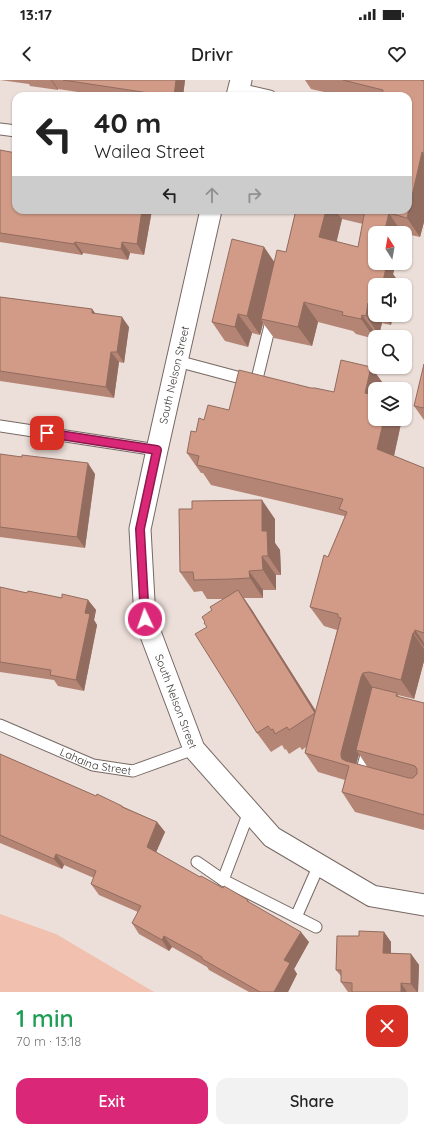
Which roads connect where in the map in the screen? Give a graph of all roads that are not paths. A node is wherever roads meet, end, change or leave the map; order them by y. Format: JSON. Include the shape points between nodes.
{"nodes":[{"id":1,"x":239,"y":88,"type":"edge"},
{"id":2,"x":254,"y":92,"type":"edge"},
{"id":3,"x":0,"y":128,"type":"edge"},
{"id":4,"x":12,"y":130,"type":"edge"},
{"id":5,"x":210,"y":214,"type":"edge"},
{"id":6,"x":274,"y":308,"type":"edge"},
{"id":7,"x":177,"y":361,"type":"junction"},
{"id":8,"x":0,"y":426,"type":"edge"},
{"id":9,"x":157,"y":450,"type":"junction"},
{"id":10,"x":0,"y":725,"type":"edge"},
{"id":11,"x":371,"y":736,"type":"edge"},
{"id":12,"x":194,"y":749,"type":"junction"},
{"id":13,"x":375,"y":778,"type":"edge"},
{"id":14,"x":249,"y":812,"type":"junction"},
{"id":15,"x":197,"y":862,"type":"dead end"},
{"id":16,"x":319,"y":865,"type":"junction"},
{"id":17,"x":223,"y":880,"type":"junction"},
{"id":18,"x":424,"y":905,"type":"edge"},
{"id":19,"x":296,"y":917,"type":"junction"},
{"id":20,"x":316,"y":927,"type":"dead end"}],
"edges":[{"from":1,"to":2,"type":"lane"},
{"from":3,"to":4,"type":"lane"},
{"from":5,"to":7,"type":"street","name":"South Nelson Street"},
{"from":6,"to":7,"type":"lane","via":[[260,384]]},
{"from":7,"to":9,"type":"street","name":"South Nelson Street"},
{"from":8,"to":9,"type":"lane"},
{"from":9,"to":12,"type":"street","name":"South Nelson Street","via":[[140,529],[145,619]]},
{"from":10,"to":12,"type":"lane","name":"Lahaina Street","via":[[93,765],[133,771]]},
{"from":11,"to":13,"type":"lane","via":[[361,774]]},
{"from":12,"to":14,"type":"street","name":"South Nelson Street"},
{"from":14,"to":16,"type":"street","name":"South Nelson Street","via":[[272,837]]},
{"from":14,"to":17,"type":"lane"},
{"from":15,"to":17,"type":"lane"},
{"from":16,"to":18,"type":"street","name":"South Nelson Street","via":[[372,896]]},
{"from":16,"to":19,"type":"lane"},
{"from":17,"to":19,"type":"lane"},
{"from":19,"to":20,"type":"lane"}]}
